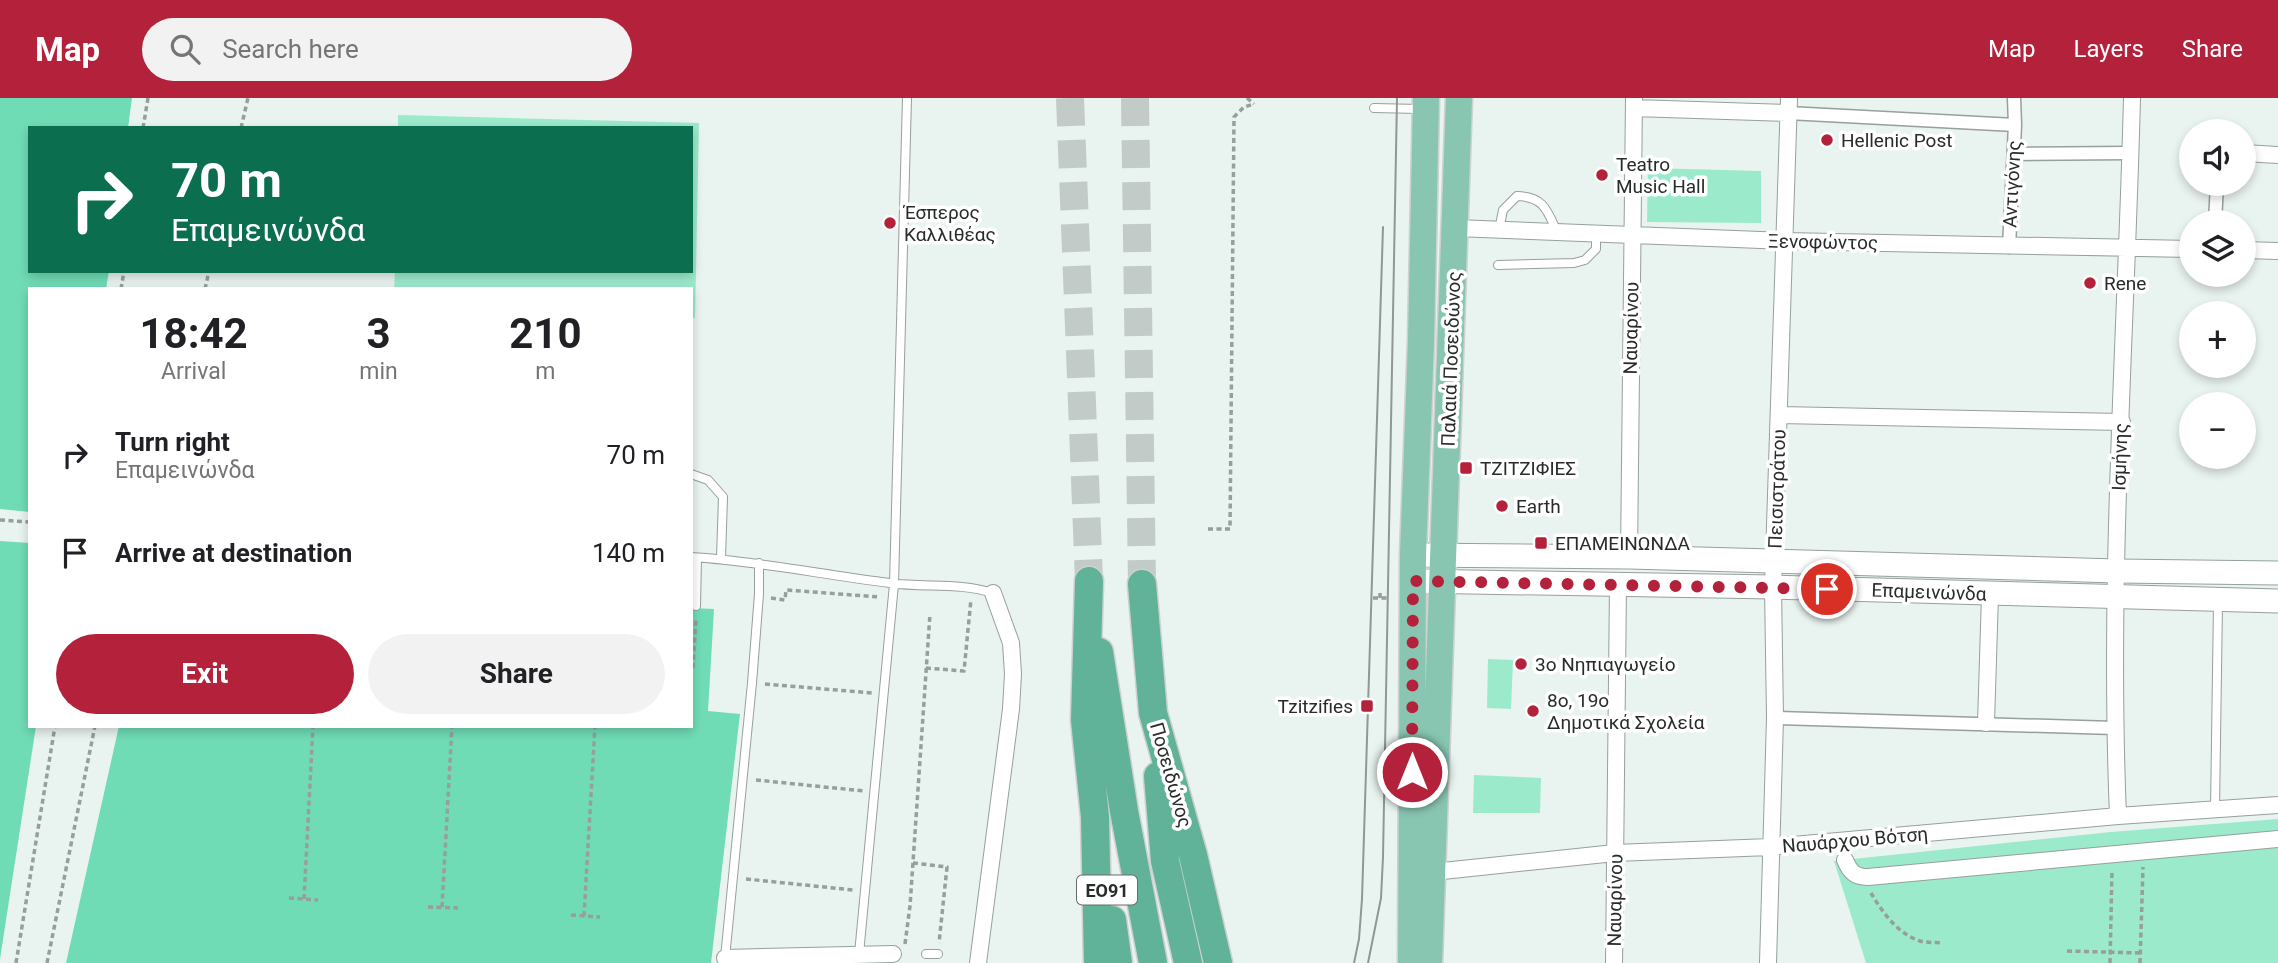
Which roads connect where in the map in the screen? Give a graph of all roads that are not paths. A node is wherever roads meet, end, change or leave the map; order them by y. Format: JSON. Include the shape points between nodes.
{"nodes":[{"id":1,"x":907,"y":98,"type":"edge"},
{"id":2,"x":1459,"y":98,"type":"edge"},
{"id":3,"x":2014,"y":98,"type":"edge"},
{"id":4,"x":2132,"y":98,"type":"edge"},
{"id":5,"x":1426,"y":103,"type":"edge"},
{"id":6,"x":1634,"y":103,"type":"edge"},
{"id":7,"x":1788,"y":105,"type":"edge"},
{"id":8,"x":1374,"y":108,"type":"dead end"},
{"id":9,"x":2015,"y":125,"type":"junction"},
{"id":10,"x":2130,"y":153,"type":"junction"},
{"id":11,"x":2014,"y":154,"type":"junction"},
{"id":12,"x":2256,"y":154,"type":"edge"},
{"id":13,"x":2278,"y":155,"type":"edge"},
{"id":14,"x":1455,"y":228,"type":"junction"},
{"id":15,"x":1499,"y":230,"type":"junction"},
{"id":16,"x":1558,"y":233,"type":"junction"},
{"id":17,"x":1596,"y":234,"type":"junction"},
{"id":18,"x":1632,"y":237,"type":"junction"},
{"id":19,"x":1784,"y":241,"type":"junction"},
{"id":20,"x":2009,"y":247,"type":"junction"},
{"id":21,"x":2127,"y":248,"type":"junction"},
{"id":22,"x":2179,"y":249,"type":"edge"},
{"id":23,"x":2256,"y":250,"type":"edge"},
{"id":24,"x":2278,"y":251,"type":"edge"},
{"id":25,"x":1498,"y":265,"type":"dead end"},
{"id":26,"x":1421,"y":341,"type":"junction"},
{"id":27,"x":1451,"y":342,"type":"junction"},
{"id":28,"x":1780,"y":415,"type":"junction"},
{"id":29,"x":2122,"y":422,"type":"junction"},
{"id":30,"x":693,"y":475,"type":"edge"},
{"id":31,"x":694,"y":557,"type":"edge"},
{"id":32,"x":1629,"y":557,"type":"junction"},
{"id":33,"x":722,"y":558,"type":"junction"},
{"id":34,"x":1774,"y":561,"type":"junction"},
{"id":35,"x":759,"y":564,"type":"junction"},
{"id":36,"x":1413,"y":568,"type":"junction"},
{"id":37,"x":1444,"y":568,"type":"junction"},
{"id":38,"x":2117,"y":571,"type":"junction"},
{"id":39,"x":2278,"y":573,"type":"edge"},
{"id":40,"x":894,"y":584,"type":"junction"},
{"id":41,"x":1142,"y":584,"type":"tunnel mouth"},
{"id":42,"x":1618,"y":584,"type":"junction"},
{"id":43,"x":1773,"y":587,"type":"junction"},
{"id":44,"x":993,"y":593,"type":"joint"},
{"id":45,"x":1990,"y":594,"type":"junction"},
{"id":46,"x":2116,"y":597,"type":"junction"},
{"id":47,"x":2217,"y":600,"type":"junction"},
{"id":48,"x":2278,"y":601,"type":"edge"},
{"id":49,"x":696,"y":606,"type":"road end"},
{"id":50,"x":1153,"y":713,"type":"junction"},
{"id":51,"x":1774,"y":718,"type":"junction"},
{"id":52,"x":1986,"y":723,"type":"junction"},
{"id":53,"x":2114,"y":728,"type":"junction"},
{"id":54,"x":2278,"y":805,"type":"edge"},
{"id":55,"x":2215,"y":811,"type":"junction"},
{"id":56,"x":2118,"y":816,"type":"junction"},
{"id":57,"x":1095,"y":817,"type":"junction"},
{"id":58,"x":2278,"y":839,"type":"edge"},
{"id":59,"x":1840,"y":842,"type":"junction"},
{"id":60,"x":1770,"y":847,"type":"junction"},
{"id":61,"x":1615,"y":853,"type":"junction"},
{"id":62,"x":1845,"y":860,"type":"joint"},
{"id":63,"x":1433,"y":872,"type":"junction"},
{"id":64,"x":898,"y":953,"type":"road end"},
{"id":65,"x":859,"y":954,"type":"junction"},
{"id":66,"x":926,"y":954,"type":"dead end"},
{"id":67,"x":937,"y":954,"type":"road end"},
{"id":68,"x":724,"y":960,"type":"edge"},
{"id":69,"x":978,"y":963,"type":"edge"},
{"id":70,"x":1098,"y":963,"type":"edge"},
{"id":71,"x":1118,"y":963,"type":"edge"},
{"id":72,"x":1153,"y":963,"type":"edge"},
{"id":73,"x":1188,"y":963,"type":"edge"},
{"id":74,"x":1218,"y":963,"type":"edge"},
{"id":75,"x":1410,"y":963,"type":"edge"},
{"id":76,"x":1429,"y":963,"type":"edge"},
{"id":77,"x":1614,"y":963,"type":"edge"},
{"id":78,"x":1768,"y":963,"type":"edge"}],
"edges":[{"from":1,"to":40,"type":"lane"},
{"from":2,"to":14,"type":"main road","name":"Παλαιά Ποσειδώνος"},
{"from":3,"to":9,"type":"street"},
{"from":4,"to":10,"type":"street","name":"Ισμήνης"},
{"from":5,"to":8,"type":"lane"},
{"from":5,"to":26,"type":"main road","name":"Παλαιά Ποσειδώνος"},
{"from":6,"to":7,"type":"street","name":"Αντιγόνης"},
{"from":6,"to":18,"type":"street","name":"Ναυαρίνου"},
{"from":7,"to":9,"type":"street","name":"Αντιγόνης"},
{"from":7,"to":19,"type":"street","name":"Πεισιστράτου"},
{"from":9,"to":11,"type":"street","name":"Αντιγόνης"},
{"from":10,"to":11,"type":"street"},
{"from":10,"to":21,"type":"street","name":"Ισμήνης"},
{"from":11,"to":20,"type":"street","name":"Αντιγόνης"},
{"from":12,"to":13,"type":"street"},
{"from":14,"to":15,"type":"street","name":"Ξενοφώντος"},
{"from":14,"to":27,"type":"main road","name":"Παλαιά Ποσειδώνος"},
{"from":15,"to":16,"type":"street","name":"Ξενοφώντος"},
{"from":15,"to":16,"type":"lane","via":[[1503,211],[1517,196],[1539,201]]},
{"from":16,"to":17,"type":"street","name":"Ξενοφώντος"},
{"from":17,"to":18,"type":"street","name":"Ξενοφώντος"},
{"from":17,"to":25,"type":"lane","via":[[1596,249],[1585,260]]},
{"from":18,"to":19,"type":"street","name":"Ξενοφώντος"},
{"from":18,"to":32,"type":"street","name":"Ναυαρίνου"},
{"from":19,"to":20,"type":"street","name":"Ξενοφώντος"},
{"from":19,"to":28,"type":"street","name":"Πεισιστράτου"},
{"from":20,"to":21,"type":"street","name":"Ξενοφώντος"},
{"from":21,"to":22,"type":"street","name":"Ξενοφώντος"},
{"from":21,"to":29,"type":"street","name":"Ισμήνης"},
{"from":23,"to":24,"type":"street"},
{"from":26,"to":27,"type":"main road"},
{"from":26,"to":36,"type":"main road"},
{"from":27,"to":37,"type":"main road","name":"Παλαιά Ποσειδώνος"},
{"from":28,"to":29,"type":"street"},
{"from":28,"to":34,"type":"street","name":"Πεισιστράτου"},
{"from":29,"to":38,"type":"street","name":"Ισμήνης"},
{"from":30,"to":33,"type":"lane","via":[[708,480],[723,497]]},
{"from":31,"to":33,"type":"lane"},
{"from":31,"to":49,"type":"lane"},
{"from":32,"to":34,"type":"main road","name":"Επαμεινώνδα"},
{"from":32,"to":37,"type":"main road","name":"Επαμεινώνδα"},
{"from":33,"to":35,"type":"lane"},
{"from":34,"to":38,"type":"main road","name":"Επαμεινώνδα"},
{"from":34,"to":43,"type":"street","name":"Πεισιστράτου"},
{"from":35,"to":40,"type":"lane"},
{"from":35,"to":68,"type":"lane","via":[[760,594]]},
{"from":36,"to":37,"type":"main road","name":"Επαμεινώνδα"},
{"from":36,"to":75,"type":"main road"},
{"from":37,"to":42,"type":"main road","name":"Επαμεινώνδα"},
{"from":37,"to":63,"type":"main road","name":"Παλαιά Ποσειδώνος"},
{"from":38,"to":39,"type":"main road","name":"Επαμεινώνδα"},
{"from":38,"to":46,"type":"street","name":"Ισμήνης"},
{"from":40,"to":44,"type":"lane","via":[[974,587]]},
{"from":40,"to":65,"type":"lane"},
{"from":41,"to":50,"type":"highway","name":"Ποσειδώνος"},
{"from":42,"to":43,"type":"main road","name":"Επαμεινώνδα"},
{"from":42,"to":61,"type":"street","name":"Ναυαρίνου"},
{"from":43,"to":45,"type":"main road","name":"Επαμεινώνδα"},
{"from":43,"to":51,"type":"street","name":"Πεισιστράτου"},
{"from":44,"to":69,"type":"street","via":[[1011,643],[1013,674]]},
{"from":45,"to":46,"type":"main road","name":"Επαμεινώνδα"},
{"from":45,"to":52,"type":"street"},
{"from":46,"to":47,"type":"main road","name":"Επαμεινώνδα"},
{"from":46,"to":53,"type":"street","name":"Ισμήνης"},
{"from":47,"to":48,"type":"main road","name":"Επαμεινώνδα"},
{"from":47,"to":55,"type":"lane"},
{"from":50,"to":73,"type":"highway","via":[[1165,861]]},
{"from":50,"to":74,"type":"highway","name":"Ποσειδώνος","via":[[1194,855]]},
{"from":51,"to":52,"type":"street"},
{"from":51,"to":60,"type":"street","name":"Πεισιστράτου"},
{"from":52,"to":53,"type":"street"},
{"from":53,"to":56,"type":"street","name":"Ισμήνης"},
{"from":54,"to":55,"type":"street","name":"Ναυάρχου Βότση"},
{"from":55,"to":56,"type":"street","name":"Ναυάρχου Βότση"},
{"from":56,"to":59,"type":"street","name":"Ναυάρχου Βότση"},
{"from":57,"to":70,"type":"highway"},
{"from":57,"to":71,"type":"highway","number":"ΕΟ91"},
{"from":57,"to":72,"type":"highway","via":[[1085,720],[1090,589]]},
{"from":58,"to":62,"type":"street","via":[[1868,877],[1856,876]]},
{"from":59,"to":60,"type":"street","name":"Ναυάρχου Βότση"},
{"from":59,"to":62,"type":"lane"},
{"from":60,"to":61,"type":"street","name":"Ναυάρχου Βότση"},
{"from":60,"to":78,"type":"street","name":"Πεισιστράτου"},
{"from":61,"to":63,"type":"street","name":"Ναυάρχου Βότση"},
{"from":61,"to":77,"type":"street","name":"Ναυαρίνου"},
{"from":63,"to":76,"type":"main road"},
{"from":64,"to":65,"type":"street"},
{"from":65,"to":68,"type":"street"},
{"from":66,"to":67,"type":"lane"}]}
